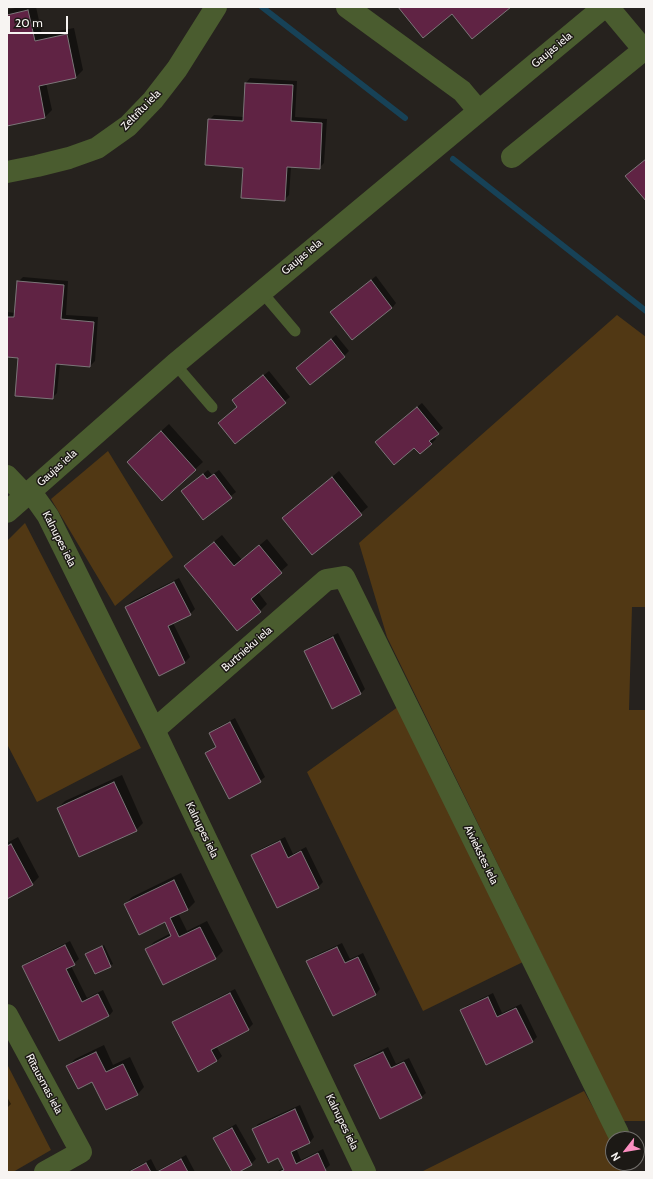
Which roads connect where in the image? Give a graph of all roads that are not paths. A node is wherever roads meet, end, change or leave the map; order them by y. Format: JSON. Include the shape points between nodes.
{"nodes":[{"id":1,"x":216,"y":7,"type":"edge"},
{"id":2,"x":347,"y":7,"type":"edge"},
{"id":3,"x":604,"y":7,"type":"edge"},
{"id":4,"x":608,"y":7,"type":"edge"},
{"id":5,"x":645,"y":49,"type":"edge"},
{"id":6,"x":478,"y":110,"type":"junction"},
{"id":7,"x":512,"y":156,"type":"dead end"},
{"id":8,"x":7,"y":172,"type":"edge"},
{"id":9,"x":260,"y":292,"type":"junction"},
{"id":10,"x":295,"y":331,"type":"dead end"},
{"id":11,"x":175,"y":364,"type":"junction"},
{"id":12,"x":212,"y":407,"type":"dead end"},
{"id":13,"x":7,"y":476,"type":"edge"},
{"id":14,"x":28,"y":494,"type":"junction"},
{"id":15,"x":7,"y":512,"type":"edge"},
{"id":16,"x":344,"y":577,"type":"joint"},
{"id":17,"x":154,"y":730,"type":"junction"},
{"id":18,"x":7,"y":1015,"type":"edge"},
{"id":19,"x":617,"y":1131,"type":"edge"},
{"id":20,"x":45,"y":1172,"type":"edge"},
{"id":21,"x":366,"y":1172,"type":"edge"}],
"edges":[{"from":1,"to":8,"type":"street","name":"Zeltrītu iela","via":[[177,69],[153,100],[128,126],[96,148],[69,158]]},
{"from":2,"to":6,"type":"street","via":[[462,91]]},
{"from":3,"to":6,"type":"street","name":"Gaujas iela"},
{"from":4,"to":5,"type":"street"},
{"from":5,"to":7,"type":"street"},
{"from":6,"to":9,"type":"street","name":"Gaujas iela"},
{"from":9,"to":10,"type":"lane"},
{"from":9,"to":11,"type":"street","name":"Gaujas iela"},
{"from":11,"to":12,"type":"lane"},
{"from":11,"to":14,"type":"street","name":"Gaujas iela"},
{"from":13,"to":14,"type":"street","name":"Kalnupes iela"},
{"from":14,"to":15,"type":"street","name":"Gaujas iela"},
{"from":14,"to":17,"type":"street","name":"Kalnupes iela","via":[[48,516]]},
{"from":16,"to":17,"type":"street","name":"Burtnieku iela","via":[[326,580]]},
{"from":16,"to":19,"type":"street","name":"Aiviekstes iela"},
{"from":17,"to":21,"type":"street","name":"Kalnupes iela"},
{"from":18,"to":20,"type":"street","name":"Rītausmas iela","via":[[81,1152]]}]}
